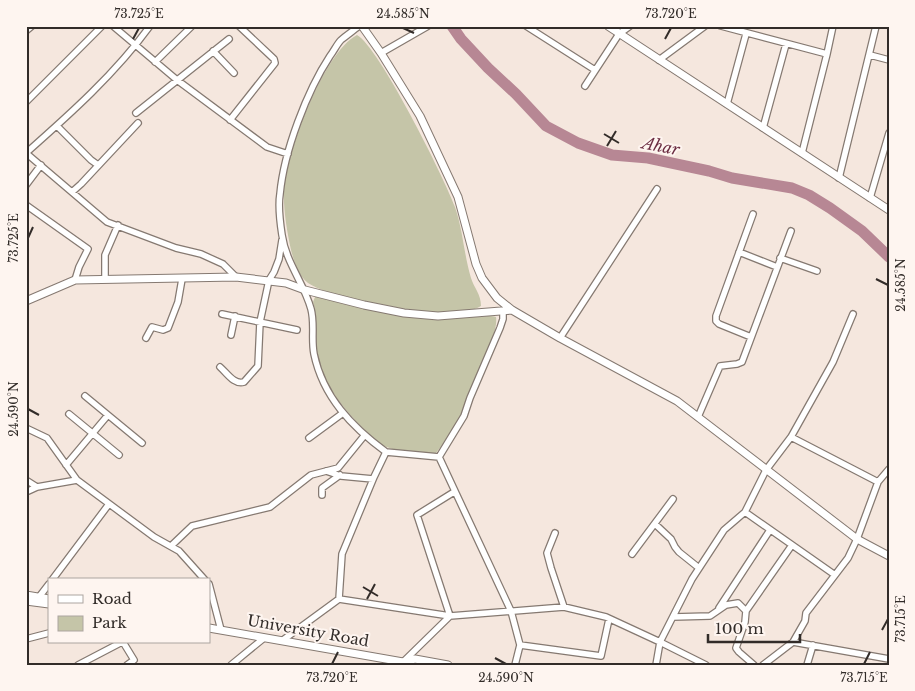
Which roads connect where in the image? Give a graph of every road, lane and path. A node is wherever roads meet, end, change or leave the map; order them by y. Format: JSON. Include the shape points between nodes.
{"nodes":[{"id":1,"x":32,"y":26,"type":"edge"},
{"id":2,"x":102,"y":26,"type":"edge"},
{"id":3,"x":113,"y":26,"type":"edge"},
{"id":4,"x":150,"y":26,"type":"edge"},
{"id":5,"x":192,"y":26,"type":"edge"},
{"id":6,"x":239,"y":26,"type":"edge"},
{"id":7,"x":361,"y":26,"type":"edge"},
{"id":8,"x":428,"y":26,"type":"edge"},
{"id":9,"x":526,"y":26,"type":"edge"},
{"id":10,"x":608,"y":26,"type":"edge"},
{"id":11,"x":630,"y":26,"type":"edge"},
{"id":12,"x":705,"y":26,"type":"edge"},
{"id":13,"x":722,"y":26,"type":"edge"},
{"id":14,"x":833,"y":26,"type":"edge"},
{"id":15,"x":876,"y":26,"type":"edge"},
{"id":16,"x":26,"y":31,"type":"edge"},
{"id":17,"x":619,"y":34,"type":"junction"},
{"id":18,"x":746,"y":34,"type":"junction"},
{"id":19,"x":229,"y":39,"type":"dead end"},
{"id":20,"x":786,"y":44,"type":"junction"},
{"id":21,"x":136,"y":46,"type":"junction"},
{"id":22,"x":213,"y":51,"type":"junction"},
{"id":23,"x":381,"y":53,"type":"junction"},
{"id":24,"x":826,"y":54,"type":"junction"},
{"id":25,"x":870,"y":55,"type":"junction"},
{"id":26,"x":659,"y":60,"type":"junction"},
{"id":27,"x":889,"y":60,"type":"edge"},
{"id":28,"x":155,"y":62,"type":"junction"},
{"id":29,"x":594,"y":70,"type":"junction"},
{"id":30,"x":234,"y":73,"type":"dead end"},
{"id":31,"x":177,"y":80,"type":"junction"},
{"id":32,"x":586,"y":86,"type":"dead end"},
{"id":33,"x":26,"y":102,"type":"edge"},
{"id":34,"x":727,"y":104,"type":"junction"},
{"id":35,"x":136,"y":113,"type":"dead end"},
{"id":36,"x":230,"y":120,"type":"junction"},
{"id":37,"x":138,"y":123,"type":"dead end"},
{"id":38,"x":57,"y":126,"type":"junction"},
{"id":39,"x":764,"y":128,"type":"junction"},
{"id":40,"x":889,"y":133,"type":"edge"},
{"id":41,"x":26,"y":153,"type":"edge"},
{"id":42,"x":802,"y":153,"type":"junction"},
{"id":43,"x":288,"y":154,"type":"junction"},
{"id":44,"x":98,"y":164,"type":"junction"},
{"id":45,"x":41,"y":165,"type":"junction"},
{"id":46,"x":839,"y":178,"type":"junction"},
{"id":47,"x":26,"y":185,"type":"edge"},
{"id":48,"x":657,"y":189,"type":"dead end"},
{"id":49,"x":72,"y":192,"type":"junction"},
{"id":50,"x":870,"y":198,"type":"junction"},
{"id":51,"x":26,"y":205,"type":"edge"},
{"id":52,"x":889,"y":210,"type":"edge"},
{"id":53,"x":753,"y":214,"type":"dead end"},
{"id":54,"x":118,"y":225,"type":"junction"},
{"id":55,"x":790,"y":231,"type":"dead end"},
{"id":56,"x":282,"y":236,"type":"junction"},
{"id":57,"x":739,"y":252,"type":"junction"},
{"id":58,"x":780,"y":258,"type":"junction"},
{"id":59,"x":777,"y":267,"type":"junction"},
{"id":60,"x":817,"y":271,"type":"dead end"},
{"id":61,"x":236,"y":277,"type":"junction"},
{"id":62,"x":105,"y":279,"type":"junction"},
{"id":63,"x":182,"y":279,"type":"junction"},
{"id":64,"x":76,"y":280,"type":"junction"},
{"id":65,"x":269,"y":280,"type":"junction"},
{"id":66,"x":305,"y":290,"type":"junction"},
{"id":67,"x":26,"y":301,"type":"edge"},
{"id":68,"x":512,"y":310,"type":"junction"},
{"id":69,"x":503,"y":311,"type":"junction"},
{"id":70,"x":222,"y":314,"type":"dead end"},
{"id":71,"x":853,"y":314,"type":"dead end"},
{"id":72,"x":235,"y":316,"type":"junction"},
{"id":73,"x":260,"y":322,"type":"junction"},
{"id":74,"x":297,"y":330,"type":"dead end"},
{"id":75,"x":231,"y":335,"type":"dead end"},
{"id":76,"x":751,"y":336,"type":"junction"},
{"id":77,"x":146,"y":338,"type":"dead end"},
{"id":78,"x":560,"y":338,"type":"junction"},
{"id":79,"x":220,"y":367,"type":"dead end"},
{"id":80,"x":85,"y":396,"type":"dead end"},
{"id":81,"x":343,"y":413,"type":"junction"},
{"id":82,"x":69,"y":414,"type":"dead end"},
{"id":83,"x":108,"y":415,"type":"junction"},
{"id":84,"x":698,"y":417,"type":"junction"},
{"id":85,"x":26,"y":428,"type":"edge"},
{"id":86,"x":92,"y":433,"type":"junction"},
{"id":87,"x":364,"y":436,"type":"junction"},
{"id":88,"x":791,"y":437,"type":"junction"},
{"id":89,"x":309,"y":438,"type":"dead end"},
{"id":90,"x":142,"y":443,"type":"dead end"},
{"id":91,"x":386,"y":452,"type":"junction"},
{"id":92,"x":119,"y":455,"type":"dead end"},
{"id":93,"x":438,"y":457,"type":"junction"},
{"id":94,"x":66,"y":464,"type":"junction"},
{"id":95,"x":889,"y":468,"type":"edge"},
{"id":96,"x":766,"y":470,"type":"junction"},
{"id":97,"x":326,"y":471,"type":"junction"},
{"id":98,"x":340,"y":475,"type":"junction"},
{"id":99,"x":373,"y":478,"type":"junction"},
{"id":100,"x":26,"y":480,"type":"edge"},
{"id":101,"x":77,"y":480,"type":"junction"},
{"id":102,"x":878,"y":482,"type":"junction"},
{"id":103,"x":37,"y":487,"type":"junction"},
{"id":104,"x":26,"y":492,"type":"edge"},
{"id":105,"x":454,"y":492,"type":"junction"},
{"id":106,"x":322,"y":496,"type":"dead end"},
{"id":107,"x":673,"y":499,"type":"dead end"},
{"id":108,"x":109,"y":504,"type":"junction"},
{"id":109,"x":745,"y":512,"type":"junction"},
{"id":110,"x":656,"y":524,"type":"junction"},
{"id":111,"x":770,"y":530,"type":"junction"},
{"id":112,"x":555,"y":533,"type":"dead end"},
{"id":113,"x":857,"y":539,"type":"junction"},
{"id":114,"x":792,"y":545,"type":"junction"},
{"id":115,"x":171,"y":546,"type":"junction"},
{"id":116,"x":632,"y":554,"type":"dead end"},
{"id":117,"x":889,"y":556,"type":"edge"},
{"id":118,"x":699,"y":568,"type":"junction"},
{"id":119,"x":835,"y":575,"type":"junction"},
{"id":120,"x":54,"y":578,"type":"edge"},
{"id":121,"x":203,"y":578,"type":"edge"},
{"id":122,"x":48,"y":585,"type":"edge"},
{"id":123,"x":210,"y":588,"type":"edge"},
{"id":124,"x":26,"y":595,"type":"edge"},
{"id":125,"x":39,"y":597,"type":"junction"},
{"id":126,"x":48,"y":599,"type":"edge"},
{"id":127,"x":339,"y":599,"type":"junction"},
{"id":128,"x":26,"y":601,"type":"edge"},
{"id":129,"x":48,"y":604,"type":"edge"},
{"id":130,"x":564,"y":607,"type":"junction"},
{"id":131,"x":718,"y":610,"type":"junction"},
{"id":132,"x":511,"y":611,"type":"junction"},
{"id":133,"x":746,"y":611,"type":"junction"},
{"id":134,"x":450,"y":616,"type":"junction"},
{"id":135,"x":672,"y":617,"type":"junction"},
{"id":136,"x":610,"y":619,"type":"junction"},
{"id":137,"x":210,"y":628,"type":"edge"},
{"id":138,"x":221,"y":630,"type":"junction"},
{"id":139,"x":48,"y":633,"type":"edge"},
{"id":140,"x":264,"y":638,"type":"junction"},
{"id":141,"x":26,"y":639,"type":"edge"},
{"id":142,"x":282,"y":640,"type":"junction"},
{"id":143,"x":660,"y":642,"type":"junction"},
{"id":144,"x":793,"y":642,"type":"junction"},
{"id":145,"x":118,"y":644,"type":"edge"},
{"id":146,"x":123,"y":644,"type":"edge"},
{"id":147,"x":520,"y":645,"type":"junction"},
{"id":148,"x":813,"y":646,"type":"junction"},
{"id":149,"x":888,"y":660,"type":"edge"},
{"id":150,"x":404,"y":664,"type":"edge"},
{"id":151,"x":78,"y":665,"type":"edge"},
{"id":152,"x":127,"y":665,"type":"edge"},
{"id":153,"x":231,"y":665,"type":"edge"},
{"id":154,"x":448,"y":665,"type":"edge"},
{"id":155,"x":515,"y":665,"type":"edge"},
{"id":156,"x":656,"y":665,"type":"edge"},
{"id":157,"x":706,"y":665,"type":"edge"},
{"id":158,"x":754,"y":665,"type":"edge"},
{"id":159,"x":763,"y":665,"type":"edge"},
{"id":160,"x":807,"y":665,"type":"edge"}],
"edges":[{"from":1,"to":16,"type":"street"},
{"from":2,"to":33,"type":"street"},
{"from":3,"to":21,"type":"street"},
{"from":4,"to":21,"type":"street"},
{"from":5,"to":28,"type":"street"},
{"from":6,"to":36,"type":"street","via":[[275,63]]},
{"from":7,"to":23,"type":"street"},
{"from":7,"to":43,"type":"street","via":[[340,41],[322,68]]},
{"from":8,"to":23,"type":"street"},
{"from":9,"to":29,"type":"street"},
{"from":10,"to":17,"type":"street"},
{"from":11,"to":17,"type":"street"},
{"from":12,"to":26,"type":"street"},
{"from":13,"to":18,"type":"street"},
{"from":14,"to":24,"type":"street"},
{"from":15,"to":25,"type":"street"},
{"from":17,"to":26,"type":"street"},
{"from":17,"to":29,"type":"street"},
{"from":18,"to":20,"type":"street"},
{"from":18,"to":34,"type":"street"},
{"from":19,"to":22,"type":"street"},
{"from":20,"to":24,"type":"street"},
{"from":20,"to":39,"type":"street"},
{"from":21,"to":28,"type":"street"},
{"from":21,"to":38,"type":"street"},
{"from":22,"to":30,"type":"street"},
{"from":22,"to":31,"type":"street"},
{"from":23,"to":68,"type":"street","via":[[420,116],[458,197],[482,278],[497,298]]},
{"from":24,"to":42,"type":"street"},
{"from":25,"to":27,"type":"street"},
{"from":25,"to":46,"type":"street"},
{"from":26,"to":34,"type":"street"},
{"from":28,"to":31,"type":"street"},
{"from":29,"to":32,"type":"street"},
{"from":31,"to":35,"type":"street"},
{"from":31,"to":36,"type":"street"},
{"from":34,"to":39,"type":"street"},
{"from":36,"to":43,"type":"street","via":[[267,147]]},
{"from":37,"to":44,"type":"street"},
{"from":38,"to":41,"type":"street"},
{"from":38,"to":44,"type":"street"},
{"from":39,"to":42,"type":"street"},
{"from":40,"to":50,"type":"street"},
{"from":41,"to":45,"type":"street"},
{"from":42,"to":46,"type":"street"},
{"from":43,"to":56,"type":"street","via":[[279,194]]},
{"from":44,"to":49,"type":"street"},
{"from":45,"to":47,"type":"street"},
{"from":45,"to":49,"type":"street"},
{"from":46,"to":50,"type":"street"},
{"from":48,"to":78,"type":"street"},
{"from":49,"to":54,"type":"street","via":[[107,222]]},
{"from":50,"to":52,"type":"street"},
{"from":51,"to":64,"type":"street","via":[[88,248]]},
{"from":53,"to":57,"type":"street"},
{"from":54,"to":61,"type":"street","via":[[176,248],[201,254],[223,264]]},
{"from":54,"to":62,"type":"street","via":[[105,254]]},
{"from":55,"to":58,"type":"street"},
{"from":56,"to":65,"type":"street","via":[[279,259]]},
{"from":56,"to":66,"type":"street","via":[[288,260]]},
{"from":57,"to":59,"type":"street"},
{"from":57,"to":76,"type":"street","via":[[716,321]]},
{"from":58,"to":59,"type":"street"},
{"from":58,"to":60,"type":"street"},
{"from":59,"to":76,"type":"street"},
{"from":61,"to":63,"type":"street"},
{"from":61,"to":65,"type":"street"},
{"from":62,"to":63,"type":"street"},
{"from":62,"to":64,"type":"street"},
{"from":63,"to":77,"type":"street","via":[[168,328],[152,327]]},
{"from":64,"to":67,"type":"street"},
{"from":65,"to":66,"type":"street"},
{"from":65,"to":73,"type":"street"},
{"from":66,"to":69,"type":"street","via":[[404,313],[438,316]]},
{"from":66,"to":81,"type":"street","via":[[312,310],[312,341],[322,381]]},
{"from":68,"to":69,"type":"street"},
{"from":68,"to":78,"type":"street"},
{"from":69,"to":93,"type":"street","via":[[504,319],[464,416]]},
{"from":70,"to":72,"type":"street"},
{"from":71,"to":88,"type":"street","via":[[834,362]]},
{"from":72,"to":73,"type":"street"},
{"from":72,"to":75,"type":"street"},
{"from":73,"to":74,"type":"street"},
{"from":73,"to":79,"type":"street","via":[[258,366],[244,382],[236,383]]},
{"from":76,"to":84,"type":"street","via":[[742,362],[718,369]]},
{"from":78,"to":84,"type":"street","via":[[678,401]]},
{"from":80,"to":83,"type":"street"},
{"from":81,"to":87,"type":"street"},
{"from":81,"to":89,"type":"street"},
{"from":82,"to":86,"type":"street"},
{"from":83,"to":86,"type":"street"},
{"from":83,"to":90,"type":"street"},
{"from":84,"to":96,"type":"street"},
{"from":85,"to":94,"type":"street","via":[[47,438]]},
{"from":86,"to":92,"type":"street"},
{"from":86,"to":94,"type":"street"},
{"from":87,"to":91,"type":"street"},
{"from":87,"to":97,"type":"street","via":[[338,468]]},
{"from":88,"to":96,"type":"street"},
{"from":88,"to":102,"type":"street"},
{"from":91,"to":93,"type":"street"},
{"from":91,"to":99,"type":"street"},
{"from":93,"to":105,"type":"street"},
{"from":94,"to":101,"type":"street"},
{"from":95,"to":102,"type":"street"},
{"from":96,"to":109,"type":"street"},
{"from":96,"to":113,"type":"street"},
{"from":97,"to":98,"type":"street"},
{"from":97,"to":115,"type":"street","via":[[311,475],[270,506],[192,526]]},
{"from":98,"to":99,"type":"street"},
{"from":98,"to":106,"type":"street","via":[[322,488]]},
{"from":99,"to":127,"type":"street","via":[[342,554]]},
{"from":100,"to":103,"type":"street"},
{"from":101,"to":103,"type":"street"},
{"from":101,"to":108,"type":"street"},
{"from":102,"to":113,"type":"street"},
{"from":103,"to":104,"type":"street"},
{"from":105,"to":132,"type":"street"},
{"from":105,"to":134,"type":"street","via":[[417,514]]},
{"from":107,"to":110,"type":"street"},
{"from":108,"to":115,"type":"street"},
{"from":108,"to":120,"type":"street"},
{"from":109,"to":111,"type":"street"},
{"from":109,"to":118,"type":"street","via":[[724,530]]},
{"from":110,"to":116,"type":"street"},
{"from":110,"to":118,"type":"street","via":[[671,539],[674,547]]},
{"from":111,"to":114,"type":"street"},
{"from":111,"to":131,"type":"street"},
{"from":112,"to":130,"type":"street","via":[[547,553]]},
{"from":113,"to":117,"type":"street"},
{"from":113,"to":119,"type":"street"},
{"from":114,"to":119,"type":"street"},
{"from":114,"to":133,"type":"street"},
{"from":115,"to":121,"type":"street"},
{"from":118,"to":135,"type":"street"},
{"from":119,"to":144,"type":"street","via":[[806,613]]},
{"from":122,"to":125,"type":"street"},
{"from":123,"to":138,"type":"street"},
{"from":124,"to":125,"type":"street"},
{"from":125,"to":126,"type":"street"},
{"from":127,"to":134,"type":"street"},
{"from":127,"to":142,"type":"street"},
{"from":128,"to":129,"type":"street"},
{"from":130,"to":132,"type":"street"},
{"from":130,"to":136,"type":"street"},
{"from":131,"to":133,"type":"street","via":[[738,603]]},
{"from":131,"to":135,"type":"street","via":[[710,616]]},
{"from":132,"to":134,"type":"street"},
{"from":132,"to":147,"type":"street"},
{"from":133,"to":158,"type":"street","via":[[736,648]]},
{"from":134,"to":150,"type":"street"},
{"from":135,"to":143,"type":"street"},
{"from":136,"to":143,"type":"street"},
{"from":136,"to":147,"type":"street","via":[[600,656]]},
{"from":137,"to":138,"type":"street","name":"University Road"},
{"from":138,"to":140,"type":"street","name":"University Road"},
{"from":139,"to":141,"type":"street"},
{"from":140,"to":142,"type":"street","name":"University Road"},
{"from":140,"to":153,"type":"street"},
{"from":142,"to":150,"type":"street","name":"University Road"},
{"from":143,"to":156,"type":"street"},
{"from":143,"to":157,"type":"street"},
{"from":144,"to":148,"type":"street"},
{"from":144,"to":159,"type":"street"},
{"from":145,"to":151,"type":"street"},
{"from":146,"to":152,"type":"street","via":[[134,660]]},
{"from":147,"to":155,"type":"street"},
{"from":148,"to":149,"type":"street"},
{"from":148,"to":160,"type":"street"},
{"from":150,"to":154,"type":"street","name":"University Road","via":[[415,660]]}]}
